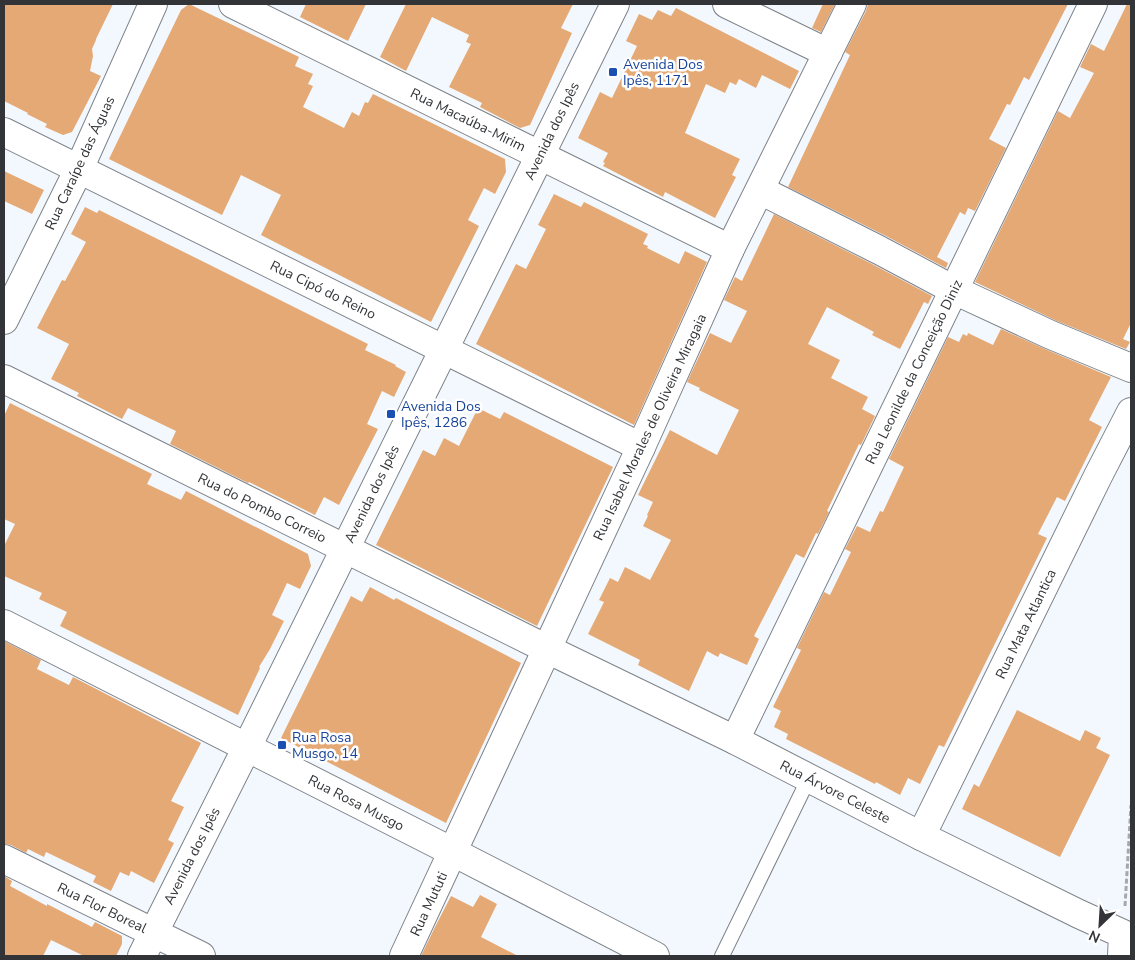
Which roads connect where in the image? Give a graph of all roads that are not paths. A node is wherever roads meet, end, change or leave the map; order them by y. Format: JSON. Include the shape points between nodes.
{"nodes":[{"id":1,"x":153,"y":4,"type":"edge"},
{"id":2,"x":233,"y":4,"type":"edge"},
{"id":3,"x":615,"y":4,"type":"edge"},
{"id":4,"x":727,"y":4,"type":"edge"},
{"id":5,"x":852,"y":4,"type":"edge"},
{"id":6,"x":1093,"y":4,"type":"edge"},
{"id":7,"x":828,"y":53,"type":"junction"},
{"id":8,"x":4,"y":132,"type":"edge"},
{"id":9,"x":540,"y":155,"type":"junction"},
{"id":10,"x":79,"y":169,"type":"junction"},
{"id":11,"x":760,"y":190,"type":"junction"},
{"id":12,"x":730,"y":250,"type":"junction"},
{"id":13,"x":954,"y":290,"type":"junction"},
{"id":14,"x":4,"y":320,"type":"edge"},
{"id":15,"x":444,"y":350,"type":"junction"},
{"id":16,"x":1131,"y":368,"type":"edge"},
{"id":17,"x":4,"y":379,"type":"edge"},
{"id":18,"x":1131,"y":412,"type":"edge"},
{"id":19,"x":641,"y":447,"type":"junction"},
{"id":20,"x":345,"y":549,"type":"junction"},
{"id":21,"x":4,"y":624,"type":"edge"},
{"id":22,"x":547,"y":649,"type":"junction"},
{"id":23,"x":735,"y":740,"type":"junction"},
{"id":24,"x":247,"y":747,"type":"junction"},
{"id":25,"x":809,"y":778,"type":"junction"},
{"id":26,"x":921,"y":836,"type":"junction"},
{"id":27,"x":453,"y":852,"type":"junction"},
{"id":28,"x":4,"y":859,"type":"edge"},
{"id":29,"x":148,"y":945,"type":"edge"},
{"id":30,"x":1123,"y":945,"type":"edge"},
{"id":31,"x":642,"y":953,"type":"edge"},
{"id":32,"x":201,"y":956,"type":"edge"},
{"id":33,"x":404,"y":956,"type":"edge"},
{"id":34,"x":722,"y":956,"type":"edge"}],
"edges":[{"from":1,"to":10,"type":"street","name":"Rua Caraípe das Águas"},
{"from":2,"to":9,"type":"street","name":"Rua Macaúba-Mirim"},
{"from":3,"to":9,"type":"street","name":"Avenida dos Ipês"},
{"from":4,"to":7,"type":"street"},
{"from":5,"to":7,"type":"street","name":"Rua Isabel Morales de Oliveira Miragaia"},
{"from":6,"to":13,"type":"street","name":"Rua Leonilde da Conceição Diniz"},
{"from":7,"to":11,"type":"street","name":"Rua Isabel Morales de Oliveira Miragaia"},
{"from":8,"to":10,"type":"street","name":"Rua Cipó do Reino"},
{"from":9,"to":12,"type":"street","name":"Rua Macaúba-Mirim"},
{"from":9,"to":15,"type":"street","name":"Avenida dos Ipês"},
{"from":10,"to":14,"type":"street","name":"Rua Caraípe das Águas"},
{"from":10,"to":15,"type":"street","name":"Rua Cipó do Reino"},
{"from":11,"to":12,"type":"street","name":"Rua Isabel Morales de Oliveira Miragaia"},
{"from":11,"to":13,"type":"street"},
{"from":12,"to":19,"type":"street","name":"Rua Isabel Morales de Oliveira Miragaia"},
{"from":13,"to":16,"type":"street"},
{"from":13,"to":23,"type":"street","name":"Rua Leonilde da Conceição Diniz"},
{"from":15,"to":19,"type":"street","name":"Rua Cipó do Reino"},
{"from":15,"to":20,"type":"street","name":"Avenida dos Ipês"},
{"from":17,"to":20,"type":"street","name":"Rua do Pombo Correio"},
{"from":18,"to":26,"type":"street","name":"Rua Mata Atlantica"},
{"from":19,"to":22,"type":"street","name":"Rua Isabel Morales de Oliveira Miragaia"},
{"from":20,"to":22,"type":"street","name":"Rua do Pombo Correio"},
{"from":20,"to":24,"type":"street","name":"Avenida dos Ipês"},
{"from":21,"to":24,"type":"street","name":"Rua Rosa Musgo"},
{"from":22,"to":23,"type":"street","name":"Rua Árvore Celeste"},
{"from":22,"to":27,"type":"street","name":"Rua Isabel Morales de Oliveira Miragaia"},
{"from":23,"to":25,"type":"street","name":"Rua Árvore Celeste"},
{"from":24,"to":27,"type":"street","name":"Rua Rosa Musgo"},
{"from":24,"to":29,"type":"street","name":"Avenida dos Ipês"},
{"from":25,"to":26,"type":"street","name":"Rua Árvore Celeste"},
{"from":25,"to":34,"type":"lane"},
{"from":26,"to":30,"type":"street","name":"Rua Árvore Celeste","via":[[1070,910]]},
{"from":27,"to":31,"type":"street","name":"Rua Rosa Musgo"},
{"from":27,"to":33,"type":"street","name":"Rua Mututi"},
{"from":28,"to":29,"type":"street","name":"Rua Flor Boreal"},
{"from":29,"to":32,"type":"street","name":"Rua Flor Boreal"}]}
